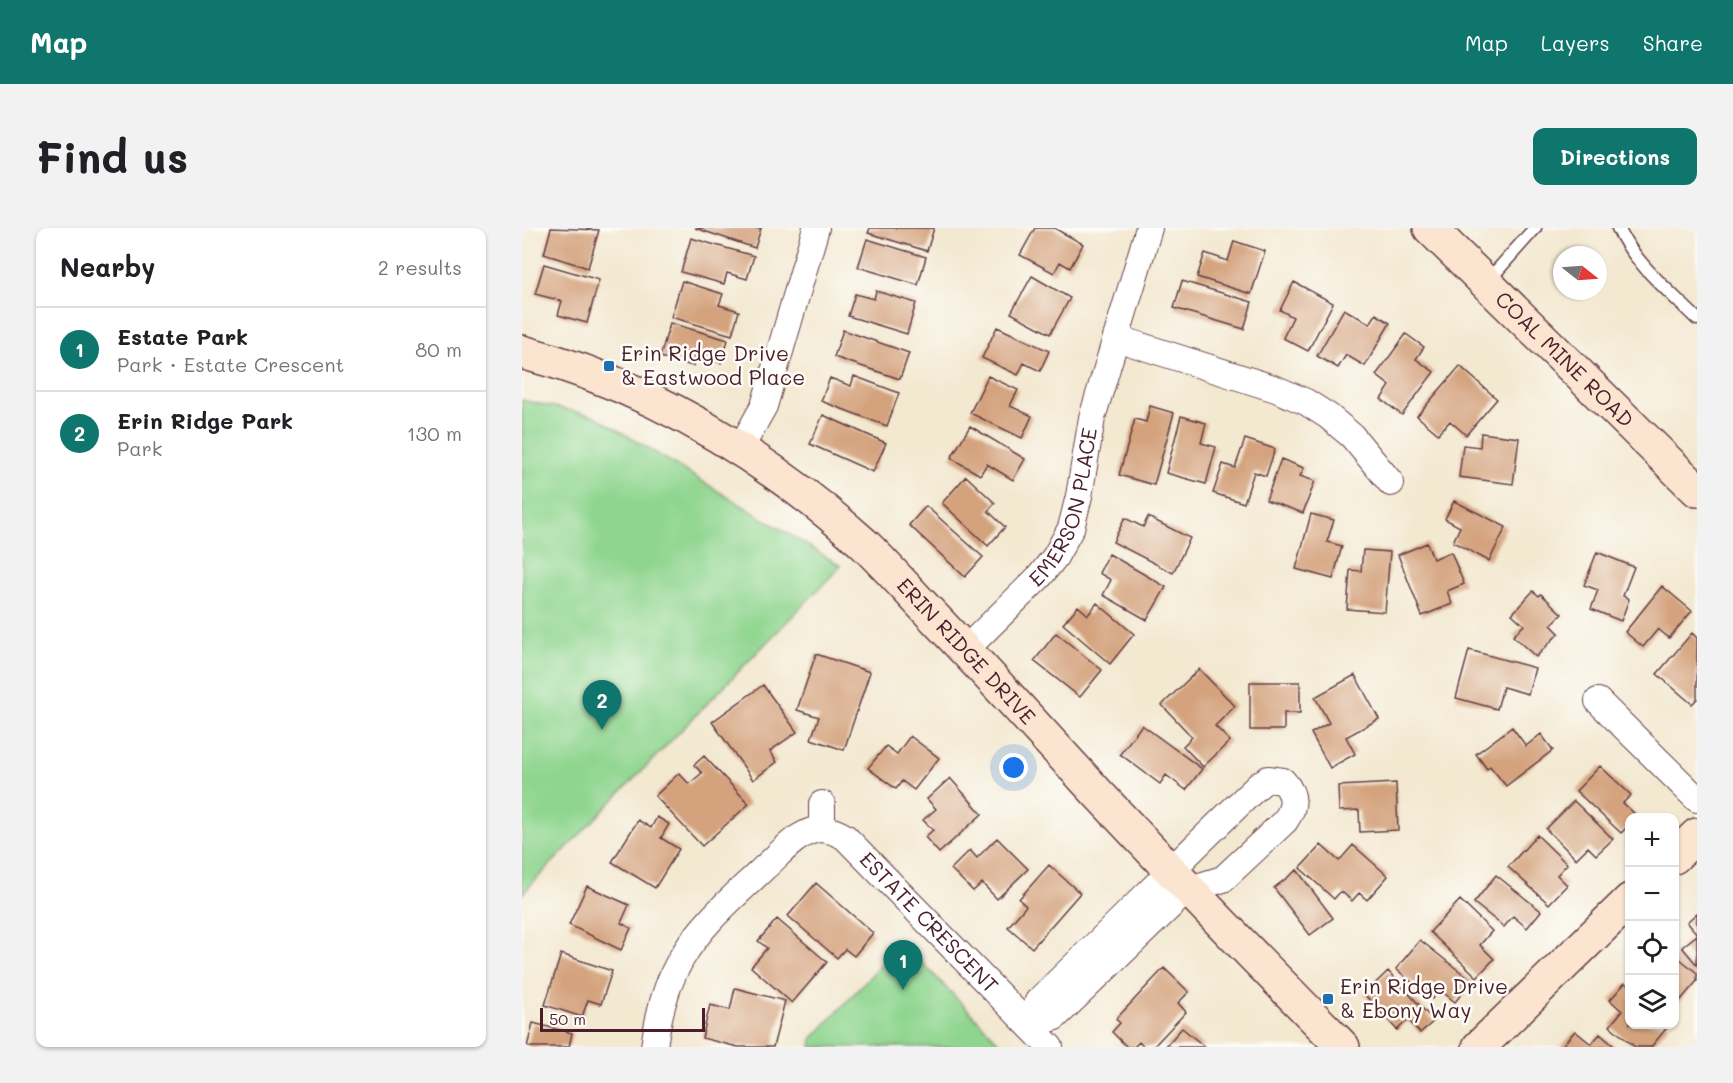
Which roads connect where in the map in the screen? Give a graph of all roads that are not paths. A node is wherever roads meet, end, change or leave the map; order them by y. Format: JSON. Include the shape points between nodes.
{"nodes":[{"id":1,"x":816,"y":228,"type":"edge"},
{"id":2,"x":1149,"y":228,"type":"edge"},
{"id":3,"x":1430,"y":228,"type":"edge"},
{"id":4,"x":1535,"y":228,"type":"edge"},
{"id":5,"x":1618,"y":228,"type":"edge"},
{"id":6,"x":1486,"y":283,"type":"junction"},
{"id":7,"x":1697,"y":320,"type":"edge"},
{"id":8,"x":1116,"y":338,"type":"junction"},
{"id":9,"x":522,"y":352,"type":"edge"},
{"id":10,"x":740,"y":449,"type":"junction"},
{"id":11,"x":1391,"y":483,"type":"dead end"},
{"id":12,"x":1697,"y":490,"type":"edge"},
{"id":13,"x":965,"y":650,"type":"junction"},
{"id":14,"x":1598,"y":701,"type":"dead end"},
{"id":15,"x":1697,"y":799,"type":"edge"},
{"id":16,"x":1697,"y":835,"type":"edge"},
{"id":17,"x":1679,"y":851,"type":"edge"},
{"id":18,"x":1179,"y":881,"type":"junction"},
{"id":19,"x":1625,"y":904,"type":"edge"},
{"id":20,"x":1030,"y":1026,"type":"junction"},
{"id":21,"x":654,"y":1047,"type":"edge"},
{"id":22,"x":1050,"y":1047,"type":"edge"},
{"id":23,"x":1343,"y":1047,"type":"edge"},
{"id":24,"x":1479,"y":1047,"type":"edge"}],
"edges":[{"from":1,"to":10,"type":"street","via":[[764,406]]},
{"from":2,"to":8,"type":"street","name":"EMERSON PLACE"},
{"from":3,"to":6,"type":"street","name":"COAL MINE ROAD"},
{"from":4,"to":6,"type":"lane"},
{"from":5,"to":7,"type":"lane","via":[[1626,245]]},
{"from":6,"to":12,"type":"street","name":"COAL MINE ROAD"},
{"from":8,"to":11,"type":"street","via":[[1306,402],[1352,436]]},
{"from":8,"to":13,"type":"street","name":"EMERSON PLACE","via":[[1092,418],[1071,528],[1040,576]]},
{"from":9,"to":10,"type":"street","name":"ERIN RIDGE DRIVE","via":[[649,398]]},
{"from":10,"to":13,"type":"street","name":"ERIN RIDGE DRIVE","via":[[804,493],[859,540]]},
{"from":13,"to":18,"type":"street","name":"ERIN RIDGE DRIVE"},
{"from":14,"to":15,"type":"street"},
{"from":16,"to":17,"type":"street"},
{"from":18,"to":20,"type":"street","via":[[1038,1001]]},
{"from":18,"to":23,"type":"street","name":"ERIN RIDGE DRIVE"},
{"from":19,"to":24,"type":"street"},
{"from":20,"to":21,"type":"street","name":"ESTATE CRESCENT","via":[[822,816],[703,928],[672,978]]},
{"from":20,"to":22,"type":"street","name":"ESTATE CRESCENT"}]}
